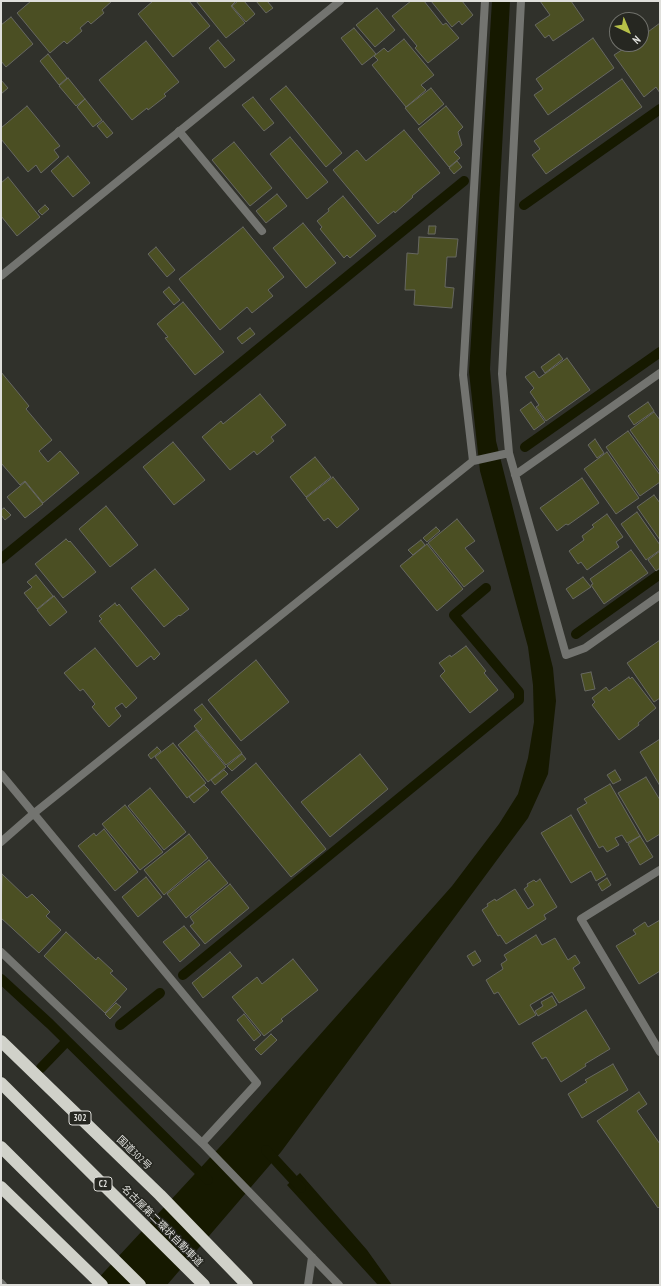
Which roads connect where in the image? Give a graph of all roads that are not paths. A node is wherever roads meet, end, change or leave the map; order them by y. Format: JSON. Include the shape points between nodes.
{"nodes":[{"id":1,"x":340,"y":1,"type":"edge"},
{"id":2,"x":485,"y":1,"type":"edge"},
{"id":3,"x":521,"y":1,"type":"edge"},
{"id":4,"x":179,"y":131,"type":"junction"},
{"id":5,"x":262,"y":231,"type":"dead end"},
{"id":6,"x":1,"y":276,"type":"edge"},
{"id":7,"x":660,"y":373,"type":"edge"},
{"id":8,"x":506,"y":453,"type":"junction"},
{"id":9,"x":474,"y":461,"type":"junction"},
{"id":10,"x":515,"y":475,"type":"junction"},
{"id":11,"x":660,"y":595,"type":"edge"},
{"id":12,"x":1,"y":774,"type":"edge"},
{"id":13,"x":33,"y":814,"type":"junction"},
{"id":14,"x":1,"y":842,"type":"edge"},
{"id":15,"x":660,"y":870,"type":"edge"},
{"id":16,"x":1,"y":952,"type":"edge"},
{"id":17,"x":1,"y":1041,"type":"edge"},
{"id":18,"x":660,"y":1052,"type":"edge"},
{"id":19,"x":1,"y":1083,"type":"edge"},
{"id":20,"x":202,"y":1143,"type":"junction"},
{"id":21,"x":1,"y":1147,"type":"edge"},
{"id":22,"x":1,"y":1187,"type":"edge"},
{"id":23,"x":312,"y":1257,"type":"junction"},
{"id":24,"x":102,"y":1285,"type":"edge"},
{"id":25,"x":140,"y":1285,"type":"edge"},
{"id":26,"x":204,"y":1285,"type":"edge"},
{"id":27,"x":247,"y":1285,"type":"edge"},
{"id":28,"x":308,"y":1285,"type":"edge"},
{"id":29,"x":339,"y":1285,"type":"edge"}],
"edges":[{"from":1,"to":4,"type":"street"},
{"from":2,"to":9,"type":"street","via":[[463,375]]},
{"from":3,"to":8,"type":"street","via":[[502,374]]},
{"from":4,"to":5,"type":"street"},
{"from":4,"to":6,"type":"street"},
{"from":7,"to":10,"type":"street"},
{"from":8,"to":9,"type":"street"},
{"from":8,"to":10,"type":"street"},
{"from":9,"to":13,"type":"street"},
{"from":10,"to":11,"type":"street","via":[[566,655],[586,648]]},
{"from":12,"to":13,"type":"street"},
{"from":13,"to":14,"type":"street"},
{"from":13,"to":20,"type":"street","via":[[257,1083]]},
{"from":15,"to":18,"type":"street","via":[[581,919]]},
{"from":16,"to":20,"type":"street"},
{"from":17,"to":27,"type":"highway","name":"国道302号","number":"302","via":[[160,1195]]},
{"from":19,"to":26,"type":"highway","name":"名古屋第二環状自動車道","number":"C2"},
{"from":20,"to":23,"type":"street"},
{"from":21,"to":25,"type":"highway"},
{"from":22,"to":24,"type":"highway"},
{"from":23,"to":28,"type":"street"},
{"from":23,"to":29,"type":"street"}]}
